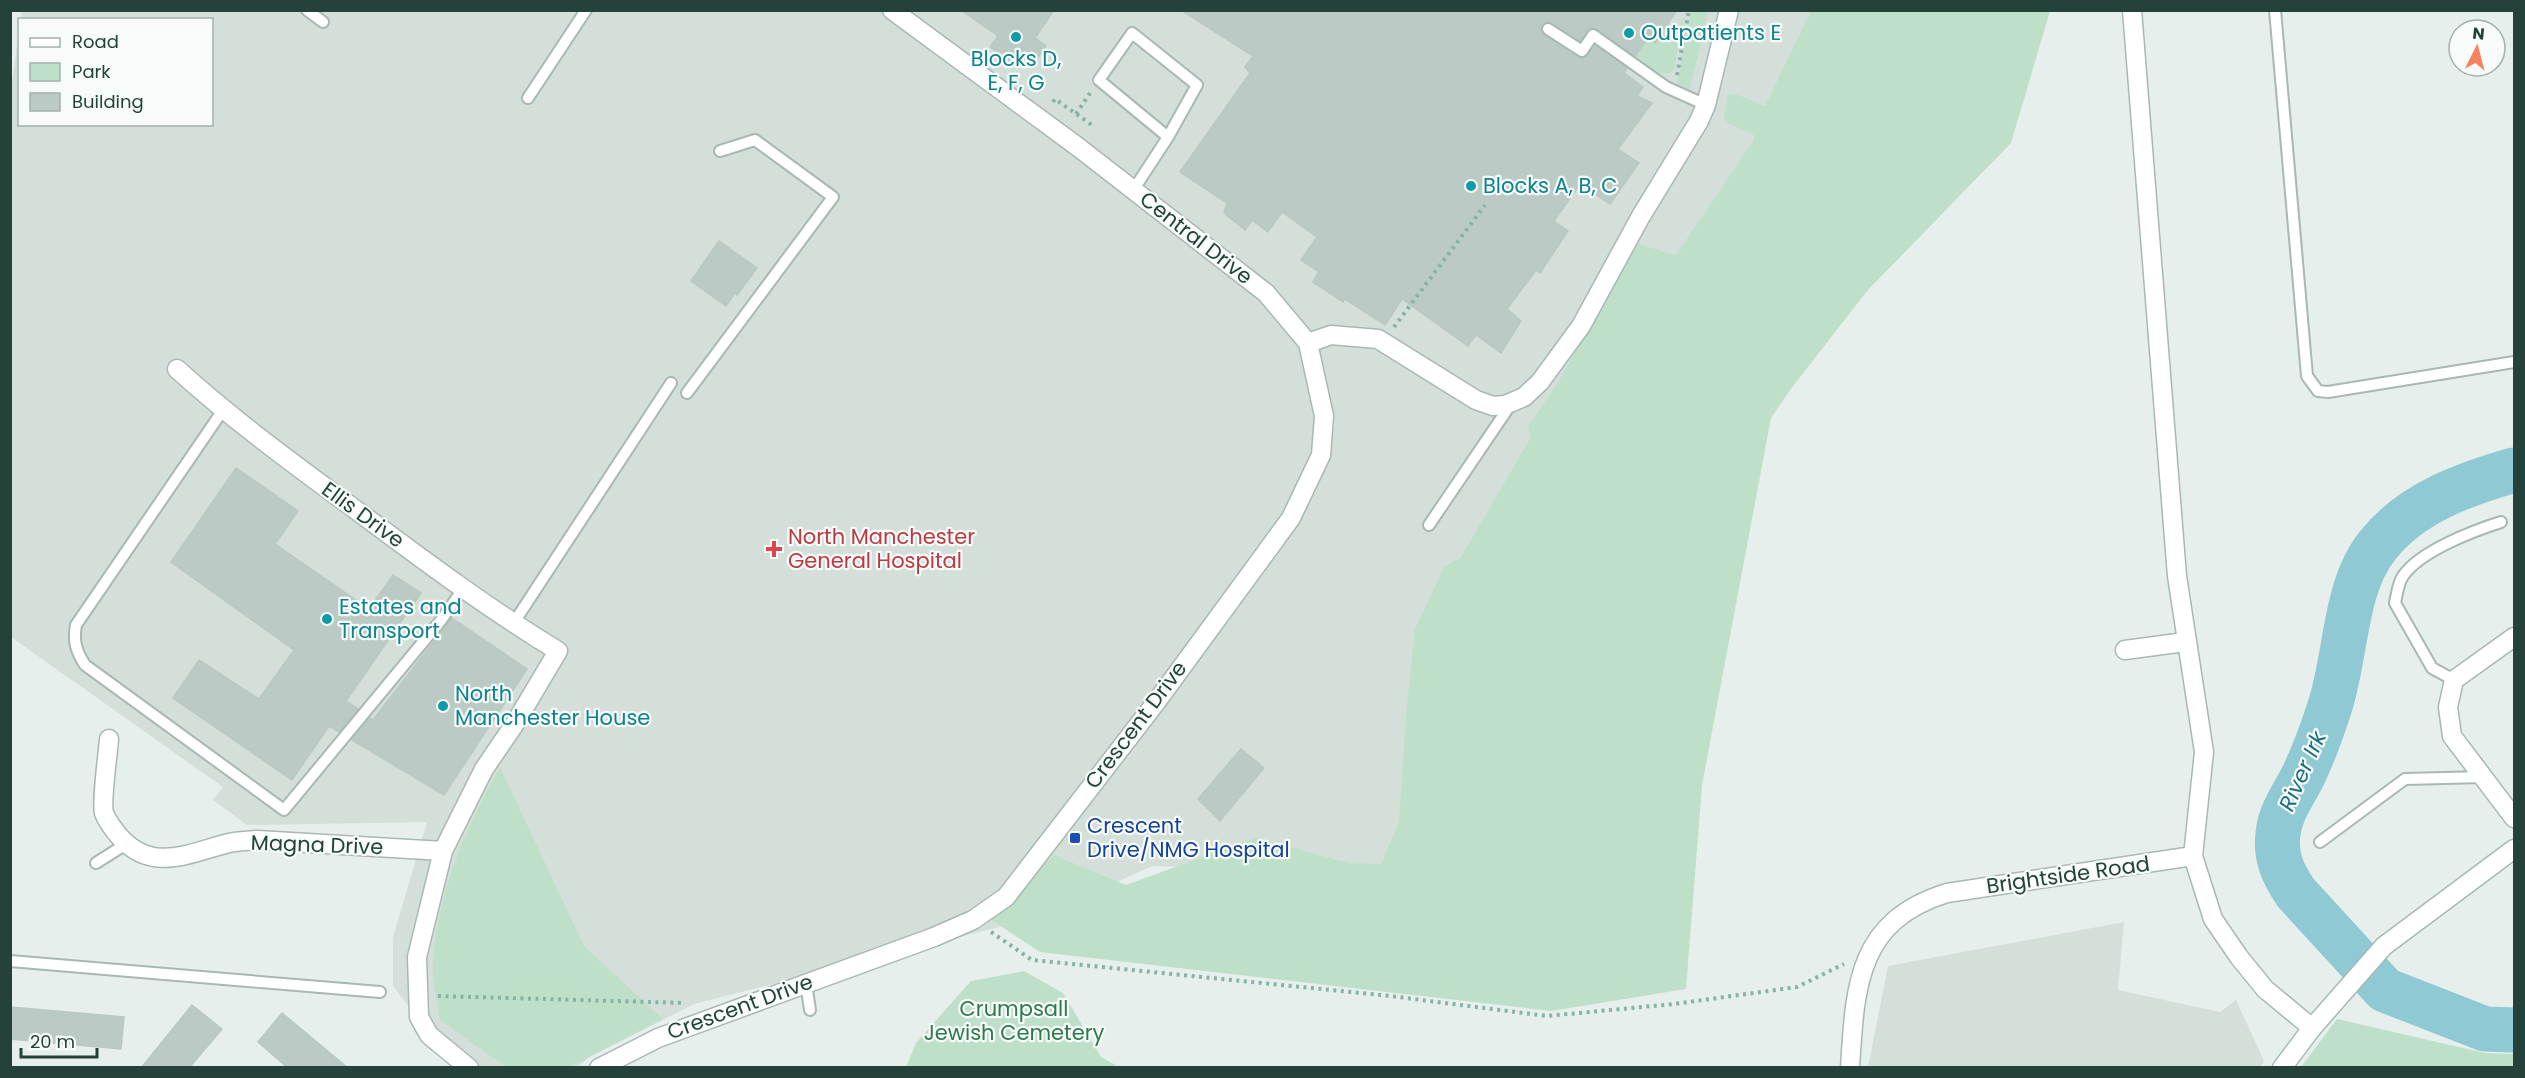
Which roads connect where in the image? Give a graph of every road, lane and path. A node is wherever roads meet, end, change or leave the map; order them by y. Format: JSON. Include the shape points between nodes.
{"nodes":[{"id":1,"x":307,"y":10,"type":"edge"},
{"id":2,"x":586,"y":10,"type":"edge"},
{"id":3,"x":892,"y":10,"type":"edge"},
{"id":4,"x":1689,"y":10,"type":"edge"},
{"id":5,"x":1729,"y":10,"type":"edge"},
{"id":6,"x":2132,"y":10,"type":"edge"},
{"id":7,"x":2274,"y":10,"type":"edge"},
{"id":8,"x":323,"y":22,"type":"dead end"},
{"id":9,"x":1548,"y":29,"type":"dead end"},
{"id":10,"x":1674,"y":92,"type":"junction"},
{"id":11,"x":528,"y":98,"type":"dead end"},
{"id":12,"x":1055,"y":99,"type":"dead end"},
{"id":13,"x":1706,"y":105,"type":"junction"},
{"id":14,"x":1092,"y":125,"type":"dead end"},
{"id":15,"x":1168,"y":137,"type":"junction"},
{"id":16,"x":720,"y":151,"type":"dead end"},
{"id":17,"x":1134,"y":189,"type":"junction"},
{"id":18,"x":1485,"y":205,"type":"dead end"},
{"id":19,"x":1383,"y":342,"type":"junction"},
{"id":20,"x":1308,"y":343,"type":"junction"},
{"id":21,"x":2514,"y":362,"type":"edge"},
{"id":22,"x":177,"y":369,"type":"dead end"},
{"id":23,"x":672,"y":383,"type":"dead end"},
{"id":24,"x":687,"y":393,"type":"dead end"},
{"id":25,"x":1512,"y":402,"type":"junction"},
{"id":26,"x":223,"y":410,"type":"junction"},
{"id":27,"x":2501,"y":522,"type":"dead end"},
{"id":28,"x":1429,"y":525,"type":"dead end"},
{"id":29,"x":463,"y":589,"type":"junction"},
{"id":30,"x":513,"y":624,"type":"junction"},
{"id":31,"x":2514,"y":637,"type":"edge"},
{"id":32,"x":2185,"y":642,"type":"junction"},
{"id":33,"x":2126,"y":650,"type":"dead end"},
{"id":34,"x":2454,"y":680,"type":"junction"},
{"id":35,"x":109,"y":740,"type":"dead end"},
{"id":36,"x":2484,"y":777,"type":"junction"},
{"id":37,"x":2514,"y":818,"type":"edge"},
{"id":38,"x":2320,"y":842,"type":"dead end"},
{"id":39,"x":126,"y":844,"type":"junction"},
{"id":40,"x":2514,"y":849,"type":"edge"},
{"id":41,"x":443,"y":851,"type":"junction"},
{"id":42,"x":2193,"y":856,"type":"junction"},
{"id":43,"x":96,"y":863,"type":"dead end"},
{"id":44,"x":973,"y":920,"type":"junction"},
{"id":45,"x":10,"y":961,"type":"edge"},
{"id":46,"x":1864,"y":965,"type":"junction"},
{"id":47,"x":806,"y":983,"type":"junction"},
{"id":48,"x":380,"y":992,"type":"dead end"},
{"id":49,"x":440,"y":996,"type":"dead end"},
{"id":50,"x":810,"y":1010,"type":"dead end"},
{"id":51,"x":722,"y":1014,"type":"junction"},
{"id":52,"x":2312,"y":1028,"type":"junction"},
{"id":53,"x":469,"y":1068,"type":"edge"},
{"id":54,"x":599,"y":1068,"type":"edge"},
{"id":55,"x":1850,"y":1068,"type":"edge"},
{"id":56,"x":2282,"y":1068,"type":"edge"}],
"edges":[{"from":1,"to":8,"type":"lane"},
{"from":2,"to":11,"type":"lane"},
{"from":3,"to":17,"type":"street","name":"Central Drive"},
{"from":4,"to":10,"type":"path"},
{"from":5,"to":13,"type":"street"},
{"from":6,"to":32,"type":"street"},
{"from":7,"to":21,"type":"lane","via":[[2307,376],[2311,384],[2318,391],[2328,392]]},
{"from":9,"to":10,"type":"lane","via":[[1582,51],[1593,35]]},
{"from":10,"to":13,"type":"lane"},
{"from":12,"to":14,"type":"path"},
{"from":13,"to":25,"type":"street","via":[[1581,326],[1540,382]]},
{"from":15,"to":15,"type":"lane","via":[[1100,80],[1132,33],[1197,85]]},
{"from":15,"to":17,"type":"lane"},
{"from":16,"to":24,"type":"lane","via":[[755,140],[833,196]]},
{"from":17,"to":20,"type":"street","name":"Central Drive","via":[[1266,293]]},
{"from":18,"to":19,"type":"path"},
{"from":19,"to":20,"type":"street","via":[[1331,335]]},
{"from":19,"to":25,"type":"street","via":[[1476,400],[1493,406]]},
{"from":20,"to":44,"type":"street","name":"Crescent Drive","via":[[1323,416],[1321,455],[1291,518],[1006,897]]},
{"from":22,"to":26,"type":"street","name":"Ellis Drive"},
{"from":23,"to":30,"type":"lane"},
{"from":25,"to":28,"type":"lane"},
{"from":26,"to":29,"type":"street","name":"Ellis Drive"},
{"from":26,"to":29,"type":"lane","via":[[76,625],[74,639],[85,664],[284,810]]},
{"from":27,"to":34,"type":"lane","via":[[2466,533],[2411,565],[2402,578],[2395,603],[2432,668]]},
{"from":29,"to":30,"type":"street","name":"Ellis Drive"},
{"from":30,"to":41,"type":"street","name":"Ellis Drive","via":[[558,651],[484,770]]},
{"from":31,"to":34,"type":"street"},
{"from":32,"to":33,"type":"street"},
{"from":32,"to":42,"type":"street","via":[[2204,752]]},
{"from":34,"to":36,"type":"street","via":[[2448,707],[2452,736]]},
{"from":35,"to":39,"type":"street","name":"Magna Drive","via":[[104,812]]},
{"from":36,"to":37,"type":"street"},
{"from":36,"to":38,"type":"lane","via":[[2405,779]]},
{"from":39,"to":41,"type":"street","name":"Magna Drive","via":[[147,856],[172,858],[257,840]]},
{"from":39,"to":43,"type":"lane"},
{"from":40,"to":52,"type":"street","via":[[2384,946]]},
{"from":41,"to":53,"type":"street","via":[[417,957],[419,1017],[429,1035]]},
{"from":42,"to":46,"type":"street","name":"Brightside Road","via":[[1947,893],[1924,900],[1902,913],[1877,939]]},
{"from":42,"to":52,"type":"street","via":[[2213,919],[2239,957],[2265,990]]},
{"from":44,"to":46,"type":"path","via":[[1032,960],[1547,1016],[1797,987],[1846,963]]},
{"from":44,"to":47,"type":"street","name":"Crescent Drive"},
{"from":45,"to":48,"type":"lane"},
{"from":46,"to":55,"type":"street","name":"Brightside Road","via":[[1858,985]]},
{"from":47,"to":50,"type":"lane"},
{"from":47,"to":51,"type":"street","name":"Crescent Drive"},
{"from":49,"to":51,"type":"path","via":[[694,1004]]},
{"from":51,"to":54,"type":"street","name":"Crescent Drive","via":[[658,1038]]},
{"from":52,"to":56,"type":"street"}]}
